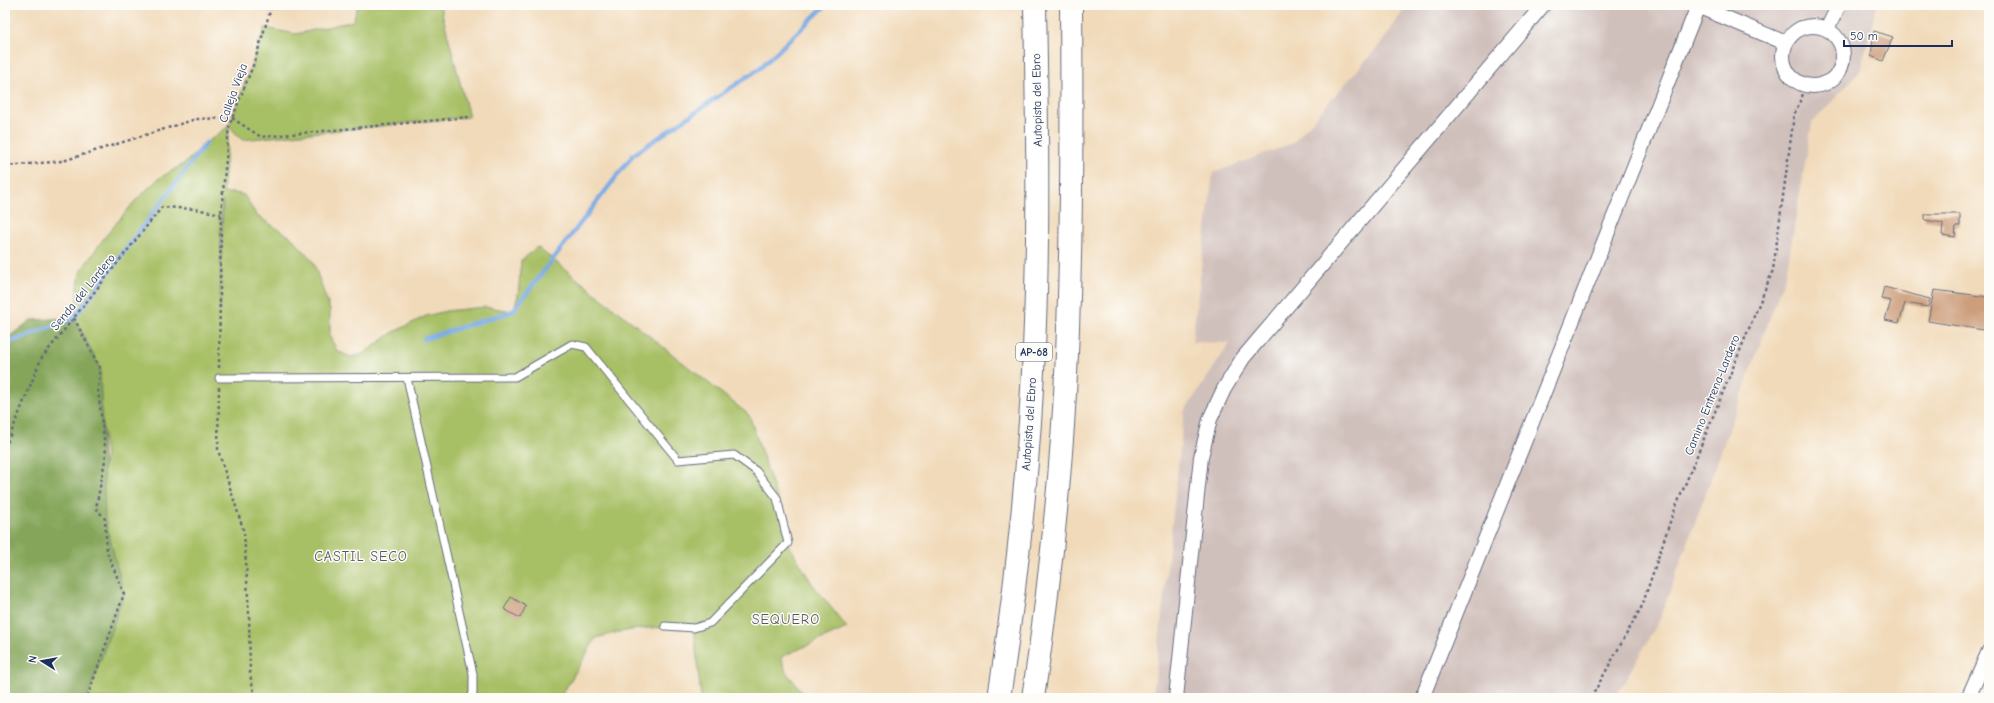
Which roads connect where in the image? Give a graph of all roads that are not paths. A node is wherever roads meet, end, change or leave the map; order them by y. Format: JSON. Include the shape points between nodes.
{"nodes":[{"id":1,"x":1035,"y":5,"type":"edge"},
{"id":2,"x":1071,"y":5,"type":"edge"},
{"id":3,"x":1542,"y":5,"type":"edge"},
{"id":4,"x":1839,"y":5,"type":"edge"},
{"id":5,"x":1696,"y":6,"type":"edge"},
{"id":6,"x":1827,"y":29,"type":"junction"},
{"id":7,"x":1786,"y":43,"type":"junction"},
{"id":8,"x":219,"y":378,"type":"road end"},
{"id":9,"x":407,"y":378,"type":"junction"},
{"id":10,"x":665,"y":626,"type":"dead end"},
{"id":11,"x":1989,"y":651,"type":"edge"},
{"id":12,"x":471,"y":698,"type":"edge"},
{"id":13,"x":999,"y":698,"type":"edge"},
{"id":14,"x":1033,"y":698,"type":"edge"},
{"id":15,"x":1176,"y":698,"type":"edge"},
{"id":16,"x":1422,"y":698,"type":"edge"},
{"id":17,"x":1968,"y":698,"type":"edge"}],
"edges":[{"from":1,"to":13,"type":"highway","name":"Autopista del Ebro","number":"AP-68","via":[[1038,217],[1034,360],[1016,573]]},
{"from":2,"to":14,"type":"highway","number":"AP-68","via":[[1071,238],[1067,356],[1052,546]]},
{"from":3,"to":15,"type":"street","via":[[1243,358],[1224,389],[1210,419],[1201,457]]},
{"from":4,"to":6,"type":"street"},
{"from":5,"to":7,"type":"street"},
{"from":5,"to":16,"type":"street"},
{"from":6,"to":7,"type":"street","via":[[1808,26],[1792,35]]},
{"from":6,"to":7,"type":"street","via":[[1836,36],[1841,45],[1842,66],[1828,82],[1818,86],[1797,81],[1789,74],[1784,64]]},
{"from":8,"to":9,"type":"lane"},
{"from":9,"to":10,"type":"lane","via":[[515,377],[572,344],[586,347],[678,460],[734,455],[756,471],[777,498],[788,543],[710,623],[694,628]]},
{"from":9,"to":12,"type":"lane","via":[[472,674]]},
{"from":11,"to":17,"type":"street"}]}
